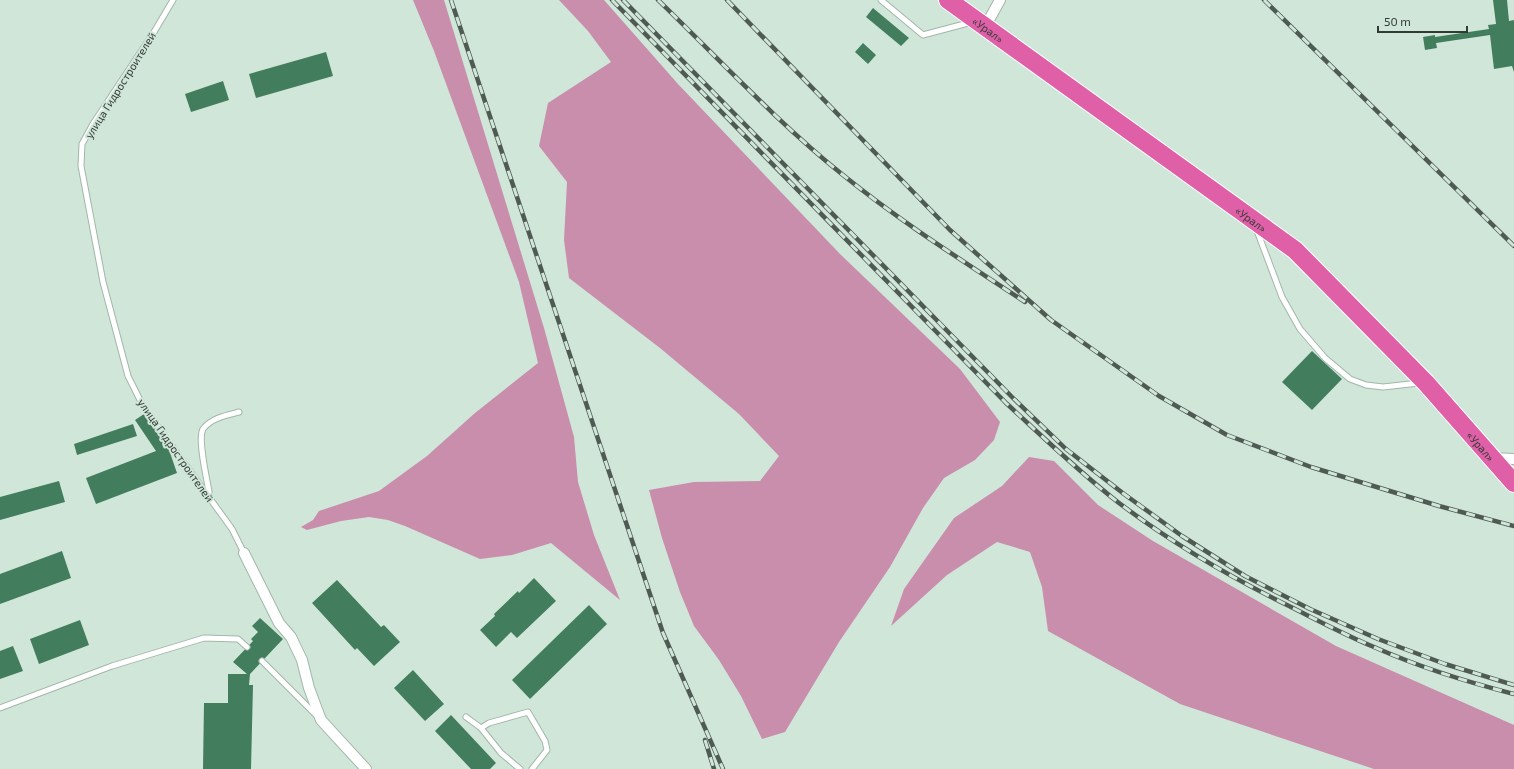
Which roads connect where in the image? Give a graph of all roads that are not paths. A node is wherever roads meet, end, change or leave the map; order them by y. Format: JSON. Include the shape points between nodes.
{"nodes":[{"id":1,"x":173,"y":0,"type":"edge"},
{"id":2,"x":881,"y":0,"type":"edge"},
{"id":3,"x":948,"y":0,"type":"edge"},
{"id":4,"x":1000,"y":0,"type":"edge"},
{"id":5,"x":981,"y":24,"type":"junction"},
{"id":6,"x":1253,"y":220,"type":"junction"},
{"id":7,"x":1426,"y":383,"type":"junction"},
{"id":8,"x":239,"y":412,"type":"dead end"},
{"id":9,"x":1492,"y":458,"type":"junction"},
{"id":10,"x":1514,"y":459,"type":"edge"},
{"id":11,"x":1514,"y":483,"type":"edge"},
{"id":12,"x":210,"y":498,"type":"junction"},
{"id":13,"x":244,"y":553,"type":"joint"},
{"id":14,"x":247,"y":647,"type":"dead end"},
{"id":15,"x":262,"y":661,"type":"dead end"},
{"id":16,"x":0,"y":708,"type":"edge"},
{"id":17,"x":466,"y":717,"type":"dead end"},
{"id":18,"x":321,"y":720,"type":"junction"},
{"id":19,"x":481,"y":728,"type":"junction"},
{"id":20,"x":366,"y":769,"type":"edge"},
{"id":21,"x":520,"y":769,"type":"edge"},
{"id":22,"x":532,"y":769,"type":"edge"}],
"edges":[{"from":1,"to":12,"type":"lane","name":"улица Гидростроителей","via":[[93,124],[82,144],[81,166],[103,282],[128,376],[143,406]]},
{"from":2,"to":5,"type":"lane","via":[[923,35]]},
{"from":3,"to":5,"type":"highway","name":"«Урал»"},
{"from":4,"to":5,"type":"street"},
{"from":5,"to":6,"type":"highway","name":"«Урал»"},
{"from":6,"to":7,"type":"highway","name":"«Урал»","via":[[1295,250]]},
{"from":6,"to":7,"type":"lane","via":[[1282,296],[1300,329],[1325,358],[1350,379],[1366,385],[1383,387]]},
{"from":7,"to":9,"type":"highway","name":"«Урал»"},
{"from":8,"to":12,"type":"lane","via":[[216,419],[203,430],[201,439]]},
{"from":9,"to":10,"type":"street"},
{"from":9,"to":11,"type":"highway","name":"«Урал»"},
{"from":12,"to":13,"type":"lane","name":"улица Гидростроителей","via":[[232,529]]},
{"from":13,"to":18,"type":"street","name":"улица Гидростроителей","via":[[279,623],[291,637],[302,660]]},
{"from":14,"to":16,"type":"lane","via":[[238,639],[204,638],[112,666]]},
{"from":15,"to":18,"type":"lane"},
{"from":17,"to":19,"type":"lane"},
{"from":18,"to":20,"type":"street","name":"улица Гидростроителей"},
{"from":19,"to":21,"type":"lane","via":[[501,753]]},
{"from":19,"to":22,"type":"lane","via":[[489,723],[528,712],[545,740],[547,750]]}]}
